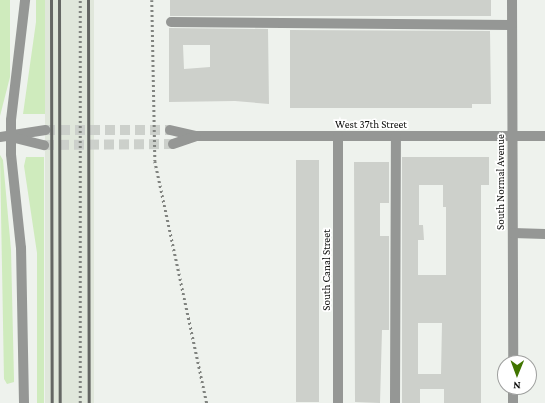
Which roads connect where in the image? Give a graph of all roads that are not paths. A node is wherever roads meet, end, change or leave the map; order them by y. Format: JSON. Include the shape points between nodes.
{"nodes":[{"id":1,"x":25,"y":0,"type":"edge"},
{"id":2,"x":512,"y":0,"type":"edge"},
{"id":3,"x":171,"y":22,"type":"dead end"},
{"id":4,"x":512,"y":24,"type":"junction"},
{"id":5,"x":45,"y":130,"type":"tunnel mouth"},
{"id":6,"x":170,"y":130,"type":"tunnel mouth"},
{"id":7,"x":196,"y":136,"type":"junction"},
{"id":8,"x":338,"y":136,"type":"junction"},
{"id":9,"x":396,"y":136,"type":"junction"},
{"id":10,"x":512,"y":136,"type":"junction"},
{"id":11,"x":545,"y":136,"type":"edge"},
{"id":12,"x":0,"y":137,"type":"edge"},
{"id":13,"x":11,"y":137,"type":"junction"},
{"id":14,"x":173,"y":144,"type":"tunnel mouth"},
{"id":15,"x":44,"y":145,"type":"tunnel mouth"},
{"id":16,"x":513,"y":233,"type":"junction"},
{"id":17,"x":545,"y":234,"type":"edge"},
{"id":18,"x":513,"y":355,"type":"edge"},
{"id":19,"x":24,"y":403,"type":"edge"},
{"id":20,"x":338,"y":403,"type":"edge"},
{"id":21,"x":395,"y":403,"type":"edge"}],
"edges":[{"from":1,"to":13,"type":"street"},
{"from":2,"to":4,"type":"street","name":"South Normal Avenue"},
{"from":3,"to":4,"type":"street"},
{"from":4,"to":10,"type":"street","name":"South Normal Avenue"},
{"from":5,"to":13,"type":"street"},
{"from":6,"to":7,"type":"street","name":"West 37th Street"},
{"from":7,"to":8,"type":"street","name":"West 37th Street"},
{"from":7,"to":14,"type":"street","name":"West 37th Street"},
{"from":8,"to":9,"type":"street","name":"West 37th Street"},
{"from":8,"to":20,"type":"street","name":"South Canal Street"},
{"from":9,"to":10,"type":"street","name":"West 37th Street"},
{"from":9,"to":21,"type":"street"},
{"from":10,"to":11,"type":"street","name":"West 37th Street"},
{"from":10,"to":16,"type":"street","name":"South Normal Avenue"},
{"from":12,"to":13,"type":"street"},
{"from":13,"to":15,"type":"street"},
{"from":13,"to":19,"type":"street","via":[[21,248]]},
{"from":16,"to":17,"type":"street"},
{"from":16,"to":18,"type":"street","name":"South Normal Avenue"}]}
